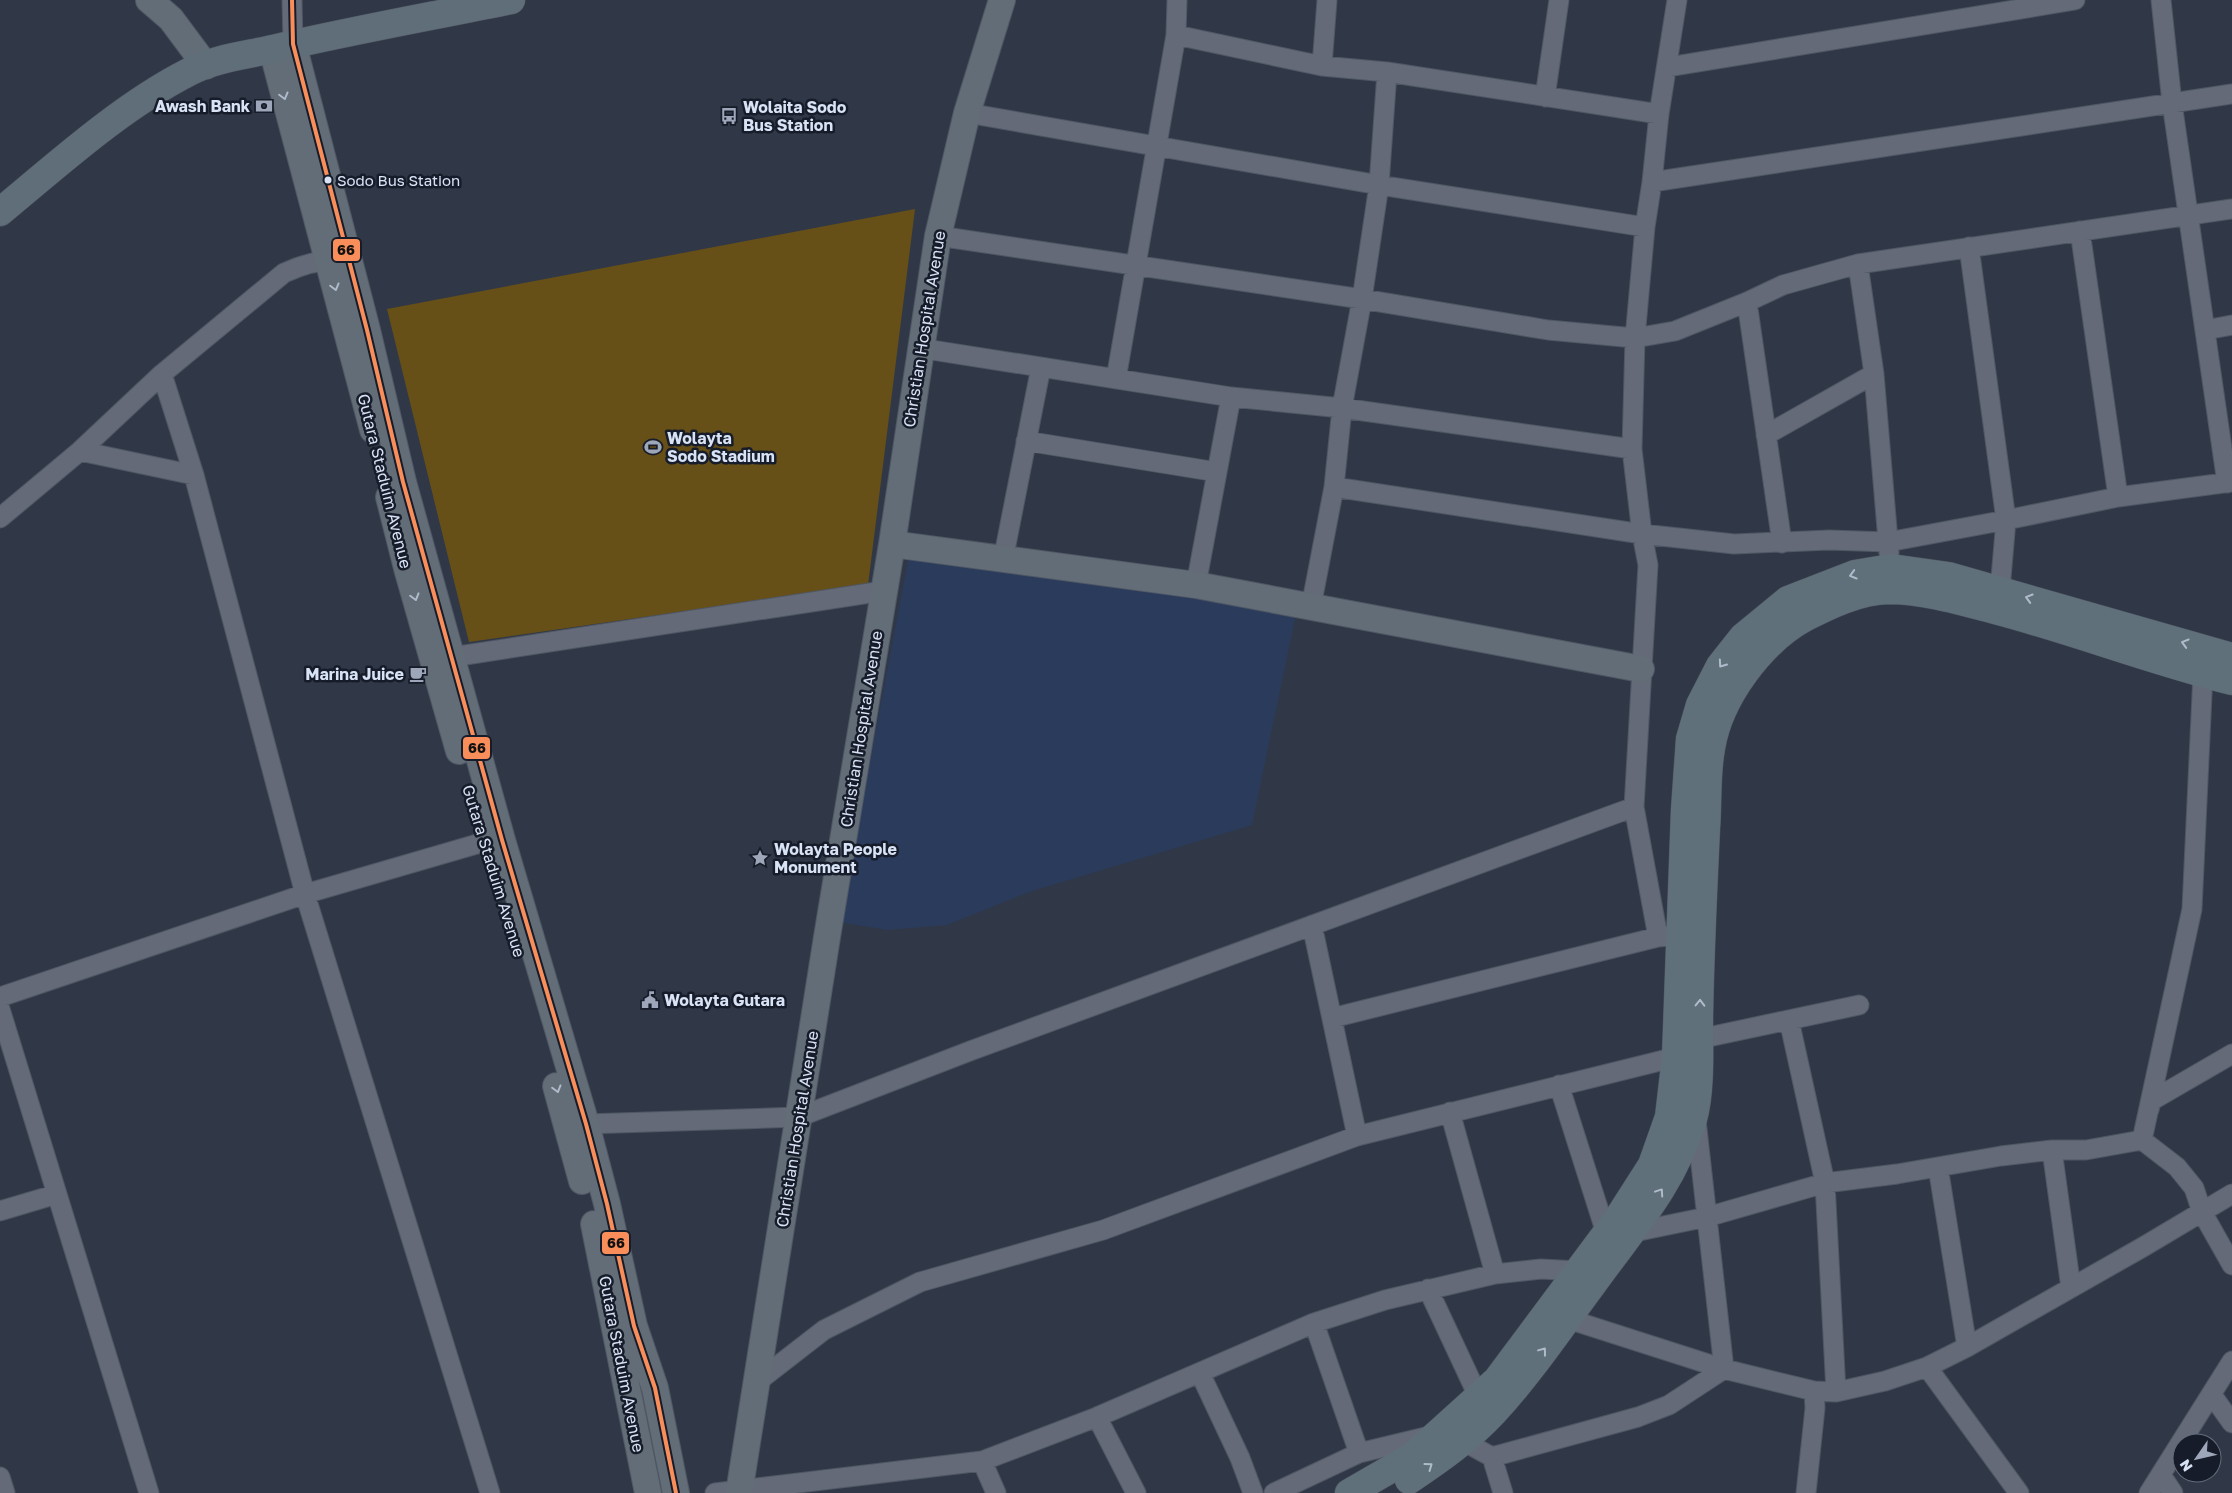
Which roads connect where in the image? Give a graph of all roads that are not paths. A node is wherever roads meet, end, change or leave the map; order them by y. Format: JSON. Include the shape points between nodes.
{"nodes":[{"id":1,"x":149,"y":0,"type":"edge"},
{"id":2,"x":292,"y":0,"type":"edge"},
{"id":3,"x":511,"y":0,"type":"edge"},
{"id":4,"x":1002,"y":0,"type":"edge"},
{"id":5,"x":1177,"y":0,"type":"edge"},
{"id":6,"x":1327,"y":0,"type":"edge"},
{"id":7,"x":1558,"y":0,"type":"edge"},
{"id":8,"x":1677,"y":0,"type":"edge"},
{"id":9,"x":2075,"y":0,"type":"edge"},
{"id":10,"x":2161,"y":0,"type":"edge"},
{"id":11,"x":1176,"y":35,"type":"junction"},
{"id":12,"x":282,"y":47,"type":"junction"},
{"id":13,"x":206,"y":66,"type":"junction"},
{"id":14,"x":1322,"y":66,"type":"junction"},
{"id":15,"x":1668,"y":67,"type":"junction"},
{"id":16,"x":1387,"y":72,"type":"junction"},
{"id":17,"x":2232,"y":94,"type":"edge"},
{"id":18,"x":1545,"y":97,"type":"junction"},
{"id":19,"x":2172,"y":103,"type":"junction"},
{"id":20,"x":967,"y":114,"type":"junction"},
{"id":21,"x":1659,"y":114,"type":"junction"},
{"id":22,"x":1158,"y":147,"type":"junction"},
{"id":23,"x":1652,"y":182,"type":"junction"},
{"id":24,"x":1379,"y":185,"type":"junction"},
{"id":25,"x":2232,"y":209,"type":"edge"},
{"id":26,"x":0,"y":212,"type":"edge"},
{"id":27,"x":2188,"y":216,"type":"junction"},
{"id":28,"x":1645,"y":227,"type":"junction"},
{"id":29,"x":2080,"y":232,"type":"junction"},
{"id":30,"x":938,"y":236,"type":"junction"},
{"id":31,"x":1969,"y":247,"type":"junction"},
{"id":32,"x":338,"y":260,"type":"junction"},
{"id":33,"x":1858,"y":264,"type":"junction"},
{"id":34,"x":1137,"y":267,"type":"junction"},
{"id":35,"x":1362,"y":299,"type":"junction"},
{"id":36,"x":1747,"y":302,"type":"junction"},
{"id":37,"x":2232,"y":325,"type":"edge"},
{"id":38,"x":2205,"y":330,"type":"junction"},
{"id":39,"x":1635,"y":338,"type":"junction"},
{"id":40,"x":920,"y":348,"type":"junction"},
{"id":41,"x":1041,"y":367,"type":"junction"},
{"id":42,"x":162,"y":374,"type":"junction"},
{"id":43,"x":1874,"y":374,"type":"junction"},
{"id":44,"x":1116,"y":378,"type":"junction"},
{"id":45,"x":1231,"y":397,"type":"junction"},
{"id":46,"x":1342,"y":408,"type":"junction"},
{"id":47,"x":1766,"y":435,"type":"junction"},
{"id":48,"x":1026,"y":441,"type":"junction"},
{"id":49,"x":1632,"y":449,"type":"junction"},
{"id":50,"x":80,"y":451,"type":"junction"},
{"id":51,"x":1217,"y":472,"type":"junction"},
{"id":52,"x":194,"y":475,"type":"junction"},
{"id":53,"x":2230,"y":483,"type":"edge"},
{"id":54,"x":1334,"y":487,"type":"junction"},
{"id":55,"x":2118,"y":497,"type":"junction"},
{"id":56,"x":0,"y":518,"type":"edge"},
{"id":57,"x":2006,"y":520,"type":"junction"},
{"id":58,"x":1642,"y":534,"type":"junction"},
{"id":59,"x":1782,"y":543,"type":"junction"},
{"id":60,"x":892,"y":544,"type":"junction"},
{"id":61,"x":1003,"y":560,"type":"junction"},
{"id":62,"x":1890,"y":566,"type":"junction"},
{"id":63,"x":1196,"y":585,"type":"junction"},
{"id":64,"x":2000,"y":590,"type":"junction"},
{"id":65,"x":883,"y":591,"type":"junction"},
{"id":66,"x":1311,"y":607,"type":"junction"},
{"id":67,"x":452,"y":657,"type":"junction"},
{"id":68,"x":2232,"y":657,"type":"edge"},
{"id":69,"x":1641,"y":670,"type":"junction"},
{"id":70,"x":2203,"y":673,"type":"junction"},
{"id":71,"x":2232,"y":681,"type":"edge"},
{"id":72,"x":1634,"y":807,"type":"junction"},
{"id":73,"x":493,"y":841,"type":"junction"},
{"id":74,"x":305,"y":894,"type":"junction"},
{"id":75,"x":1312,"y":925,"type":"junction"},
{"id":76,"x":1670,"y":936,"type":"junction"},
{"id":77,"x":0,"y":997,"type":"edge"},
{"id":78,"x":1859,"y":1005,"type":"dead end"},
{"id":79,"x":0,"y":1009,"type":"edge"},
{"id":80,"x":1332,"y":1018,"type":"junction"},
{"id":81,"x":1789,"y":1020,"type":"junction"},
{"id":82,"x":1691,"y":1051,"type":"junction"},
{"id":83,"x":2232,"y":1054,"type":"edge"},
{"id":84,"x":1559,"y":1086,"type":"junction"},
{"id":85,"x":1450,"y":1112,"type":"junction"},
{"id":86,"x":1695,"y":1113,"type":"junction"},
{"id":87,"x":799,"y":1117,"type":"junction"},
{"id":88,"x":577,"y":1127,"type":"junction"},
{"id":89,"x":1357,"y":1136,"type":"junction"},
{"id":90,"x":2142,"y":1140,"type":"junction"},
{"id":91,"x":2052,"y":1150,"type":"junction"},
{"id":92,"x":1938,"y":1167,"type":"junction"},
{"id":93,"x":1825,"y":1183,"type":"junction"},
{"id":94,"x":57,"y":1194,"type":"junction"},
{"id":95,"x":2232,"y":1194,"type":"edge"},
{"id":96,"x":0,"y":1211,"type":"edge"},
{"id":97,"x":2202,"y":1212,"type":"junction"},
{"id":98,"x":1707,"y":1217,"type":"junction"},
{"id":99,"x":1634,"y":1232,"type":"junction"},
{"id":100,"x":1606,"y":1233,"type":"junction"},
{"id":101,"x":2232,"y":1265,"type":"edge"},
{"id":102,"x":1494,"y":1274,"type":"junction"},
{"id":103,"x":1586,"y":1277,"type":"junction"},
{"id":104,"x":1428,"y":1288,"type":"junction"},
{"id":105,"x":2071,"y":1288,"type":"junction"},
{"id":106,"x":1568,"y":1319,"type":"junction"},
{"id":107,"x":1314,"y":1323,"type":"junction"},
{"id":108,"x":1967,"y":1347,"type":"junction"},
{"id":109,"x":2232,"y":1361,"type":"edge"},
{"id":110,"x":1927,"y":1367,"type":"junction"},
{"id":111,"x":1724,"y":1369,"type":"junction"},
{"id":112,"x":1200,"y":1373,"type":"junction"},
{"id":113,"x":758,"y":1382,"type":"junction"},
{"id":114,"x":1814,"y":1391,"type":"junction"},
{"id":115,"x":1836,"y":1392,"type":"junction"},
{"id":116,"x":2212,"y":1395,"type":"junction"},
{"id":117,"x":1479,"y":1398,"type":"junction"},
{"id":118,"x":1097,"y":1417,"type":"junction"},
{"id":119,"x":2232,"y":1423,"type":"edge"},
{"id":120,"x":1451,"y":1437,"type":"junction"},
{"id":121,"x":1359,"y":1453,"type":"junction"},
{"id":122,"x":1492,"y":1457,"type":"junction"},
{"id":123,"x":982,"y":1461,"type":"junction"},
{"id":124,"x":2161,"y":1475,"type":"junction"},
{"id":125,"x":0,"y":1477,"type":"edge"},
{"id":126,"x":731,"y":1492,"type":"edge"},
{"id":127,"x":5,"y":1493,"type":"edge"},
{"id":128,"x":149,"y":1493,"type":"edge"},
{"id":129,"x":490,"y":1493,"type":"edge"},
{"id":130,"x":648,"y":1493,"type":"edge"},
{"id":131,"x":676,"y":1493,"type":"edge"},
{"id":132,"x":996,"y":1493,"type":"edge"},
{"id":133,"x":1136,"y":1493,"type":"edge"},
{"id":134,"x":1254,"y":1493,"type":"edge"},
{"id":135,"x":1274,"y":1493,"type":"edge"},
{"id":136,"x":1349,"y":1493,"type":"edge"},
{"id":137,"x":1389,"y":1493,"type":"edge"},
{"id":138,"x":1503,"y":1493,"type":"edge"},
{"id":139,"x":1806,"y":1493,"type":"edge"},
{"id":140,"x":2019,"y":1493,"type":"edge"},
{"id":141,"x":2149,"y":1493,"type":"edge"},
{"id":142,"x":2173,"y":1493,"type":"edge"}],
"edges":[{"from":1,"to":13,"type":"main road","via":[[171,19]]},
{"from":2,"to":12,"type":"street"},
{"from":3,"to":12,"type":"main road"},
{"from":4,"to":20,"type":"main road","name":"Christian Hospital Avenue"},
{"from":5,"to":11,"type":"street"},
{"from":6,"to":14,"type":"street"},
{"from":7,"to":18,"type":"street"},
{"from":8,"to":15,"type":"street"},
{"from":9,"to":15,"type":"street"},
{"from":10,"to":19,"type":"street"},
{"from":11,"to":14,"type":"street"},
{"from":11,"to":22,"type":"street"},
{"from":12,"to":13,"type":"main road"},
{"from":12,"to":32,"type":"main road"},
{"from":13,"to":26,"type":"main road","via":[[190,71],[134,106]]},
{"from":14,"to":16,"type":"street"},
{"from":15,"to":21,"type":"street"},
{"from":16,"to":18,"type":"street"},
{"from":16,"to":24,"type":"street"},
{"from":17,"to":19,"type":"street"},
{"from":18,"to":21,"type":"street"},
{"from":19,"to":23,"type":"street"},
{"from":19,"to":27,"type":"street"},
{"from":20,"to":22,"type":"street"},
{"from":20,"to":30,"type":"main road","name":"Christian Hospital Avenue"},
{"from":21,"to":23,"type":"street"},
{"from":22,"to":24,"type":"street"},
{"from":22,"to":34,"type":"street"},
{"from":23,"to":28,"type":"street"},
{"from":24,"to":28,"type":"street"},
{"from":24,"to":35,"type":"street"},
{"from":25,"to":27,"type":"street"},
{"from":27,"to":29,"type":"street"},
{"from":27,"to":38,"type":"street"},
{"from":28,"to":39,"type":"street"},
{"from":29,"to":31,"type":"street"},
{"from":29,"to":55,"type":"street"},
{"from":30,"to":34,"type":"street"},
{"from":30,"to":40,"type":"main road","name":"Christian Hospital Avenue"},
{"from":31,"to":33,"type":"street"},
{"from":31,"to":57,"type":"street"},
{"from":32,"to":42,"type":"street","via":[[295,268],[284,274]]},
{"from":32,"to":67,"type":"main road","via":[[367,330],[403,482]]},
{"from":32,"to":73,"type":"main road","name":"Gutara Staduim Avenue","one_way":true,"via":[[408,572]]},
{"from":33,"to":36,"type":"street","via":[[1783,285]]},
{"from":33,"to":43,"type":"street"},
{"from":34,"to":35,"type":"street"},
{"from":34,"to":44,"type":"street"},
{"from":35,"to":39,"type":"street","via":[[1548,330]]},
{"from":35,"to":46,"type":"street"},
{"from":36,"to":39,"type":"street","via":[[1675,331]]},
{"from":36,"to":47,"type":"street"},
{"from":37,"to":38,"type":"street"},
{"from":38,"to":53,"type":"street"},
{"from":39,"to":49,"type":"street"},
{"from":40,"to":41,"type":"street"},
{"from":40,"to":60,"type":"main road","name":"Christian Hospital Avenue"},
{"from":41,"to":44,"type":"street"},
{"from":41,"to":48,"type":"street"},
{"from":42,"to":50,"type":"street"},
{"from":42,"to":52,"type":"street"},
{"from":43,"to":47,"type":"street"},
{"from":43,"to":62,"type":"street"},
{"from":44,"to":45,"type":"street"},
{"from":45,"to":46,"type":"street"},
{"from":45,"to":51,"type":"street"},
{"from":46,"to":49,"type":"street"},
{"from":46,"to":54,"type":"street"},
{"from":47,"to":59,"type":"street"},
{"from":48,"to":51,"type":"street"},
{"from":48,"to":61,"type":"street"},
{"from":49,"to":58,"type":"street"},
{"from":50,"to":52,"type":"street"},
{"from":50,"to":56,"type":"street"},
{"from":51,"to":63,"type":"street"},
{"from":52,"to":74,"type":"street"},
{"from":53,"to":55,"type":"street"},
{"from":54,"to":58,"type":"street"},
{"from":54,"to":66,"type":"street"},
{"from":55,"to":57,"type":"street"},
{"from":57,"to":62,"type":"street"},
{"from":57,"to":64,"type":"street"},
{"from":58,"to":59,"type":"street","via":[[1734,544]]},
{"from":58,"to":69,"type":"street","via":[[1648,565]]},
{"from":59,"to":62,"type":"street","via":[[1829,540]]},
{"from":60,"to":61,"type":"main road"},
{"from":60,"to":65,"type":"main road","name":"Christian Hospital Avenue"},
{"from":61,"to":63,"type":"main road"},
{"from":62,"to":64,"type":"highway","via":[[1948,576]]},
{"from":62,"to":70,"type":"highway","via":[[1948,597]]},
{"from":62,"to":76,"type":"highway","one_way":true,"via":[[1855,574],[1788,600],[1743,637],[1720,666],[1700,705],[1690,739]]},
{"from":82,"to":62,"type":"highway","one_way":true,"via":[[1711,747],[1724,707],[1746,670],[1780,633],[1832,604],[1865,593]]},
{"from":63,"to":66,"type":"main road"},
{"from":68,"to":64,"type":"highway","one_way":true},
{"from":65,"to":67,"type":"street"},
{"from":65,"to":87,"type":"main road","name":"Christian Hospital Avenue"},
{"from":66,"to":69,"type":"main road"},
{"from":67,"to":73,"type":"main road"},
{"from":69,"to":72,"type":"street"},
{"from":70,"to":71,"type":"highway"},
{"from":70,"to":90,"type":"street","via":[[2192,909]]},
{"from":72,"to":75,"type":"street"},
{"from":72,"to":76,"type":"street"},
{"from":73,"to":74,"type":"street"},
{"from":73,"to":88,"type":"main road","name":"Gutara Staduim Avenue","via":[[519,954]]},
{"from":74,"to":77,"type":"street"},
{"from":74,"to":129,"type":"street"},
{"from":75,"to":80,"type":"street"},
{"from":75,"to":87,"type":"street"},
{"from":76,"to":80,"type":"street"},
{"from":76,"to":82,"type":"highway"},
{"from":78,"to":81,"type":"street"},
{"from":79,"to":94,"type":"street"},
{"from":80,"to":89,"type":"street"},
{"from":81,"to":82,"type":"street"},
{"from":81,"to":93,"type":"street"},
{"from":82,"to":84,"type":"street"},
{"from":82,"to":86,"type":"highway"},
{"from":82,"to":100,"type":"highway","via":[[1652,1165]]},
{"from":83,"to":90,"type":"street","via":[[2151,1101]]},
{"from":84,"to":85,"type":"street"},
{"from":84,"to":100,"type":"street"},
{"from":85,"to":89,"type":"street"},
{"from":85,"to":102,"type":"street"},
{"from":86,"to":98,"type":"street"},
{"from":99,"to":86,"type":"highway","one_way":true,"via":[[1670,1177]]},
{"from":87,"to":88,"type":"street"},
{"from":87,"to":113,"type":"main road","name":"Christian Hospital Avenue"},
{"from":88,"to":130,"type":"main road","name":"Gutara Staduim Avenue","via":[[592,1218]]},
{"from":88,"to":131,"type":"main road","via":[[605,1196],[634,1326],[655,1388]]},
{"from":89,"to":113,"type":"street","via":[[1103,1230],[920,1282],[824,1330]]},
{"from":90,"to":91,"type":"street","via":[[2086,1150]]},
{"from":90,"to":97,"type":"street","via":[[2177,1167],[2194,1188]]},
{"from":91,"to":92,"type":"street"},
{"from":91,"to":105,"type":"street"},
{"from":92,"to":93,"type":"street"},
{"from":92,"to":108,"type":"street"},
{"from":93,"to":98,"type":"street"},
{"from":93,"to":115,"type":"street"},
{"from":94,"to":96,"type":"street"},
{"from":94,"to":128,"type":"street"},
{"from":95,"to":97,"type":"street"},
{"from":97,"to":101,"type":"street"},
{"from":97,"to":105,"type":"street"},
{"from":98,"to":99,"type":"street"},
{"from":98,"to":111,"type":"street"},
{"from":99,"to":103,"type":"highway"},
{"from":100,"to":103,"type":"highway"},
{"from":102,"to":103,"type":"street","via":[[1541,1269]]},
{"from":102,"to":104,"type":"street"},
{"from":103,"to":106,"type":"highway"},
{"from":103,"to":117,"type":"highway"},
{"from":104,"to":107,"type":"street"},
{"from":104,"to":117,"type":"street"},
{"from":105,"to":108,"type":"street"},
{"from":106,"to":111,"type":"street"},
{"from":120,"to":106,"type":"highway","one_way":true,"via":[[1494,1412]]},
{"from":107,"to":112,"type":"street"},
{"from":107,"to":121,"type":"street"},
{"from":108,"to":110,"type":"street"},
{"from":109,"to":116,"type":"street"},
{"from":110,"to":115,"type":"street"},
{"from":110,"to":140,"type":"street"},
{"from":111,"to":114,"type":"street"},
{"from":111,"to":122,"type":"street","via":[[1669,1405],[1638,1417]]},
{"from":112,"to":118,"type":"street"},
{"from":112,"to":134,"type":"street"},
{"from":113,"to":126,"type":"main road","name":"Christian Hospital Avenue"},
{"from":114,"to":115,"type":"street"},
{"from":114,"to":139,"type":"street"},
{"from":116,"to":119,"type":"street"},
{"from":116,"to":124,"type":"street"},
{"from":117,"to":120,"type":"highway"},
{"from":118,"to":123,"type":"street"},
{"from":118,"to":133,"type":"street"},
{"from":120,"to":121,"type":"street"},
{"from":120,"to":122,"type":"street"},
{"from":120,"to":136,"type":"highway"},
{"from":137,"to":120,"type":"highway","one_way":true,"via":[[1428,1467]]},
{"from":121,"to":135,"type":"street"},
{"from":122,"to":138,"type":"street"},
{"from":123,"to":126,"type":"street"},
{"from":123,"to":132,"type":"street"},
{"from":124,"to":141,"type":"street"},
{"from":124,"to":142,"type":"street"},
{"from":125,"to":127,"type":"street"}]}
